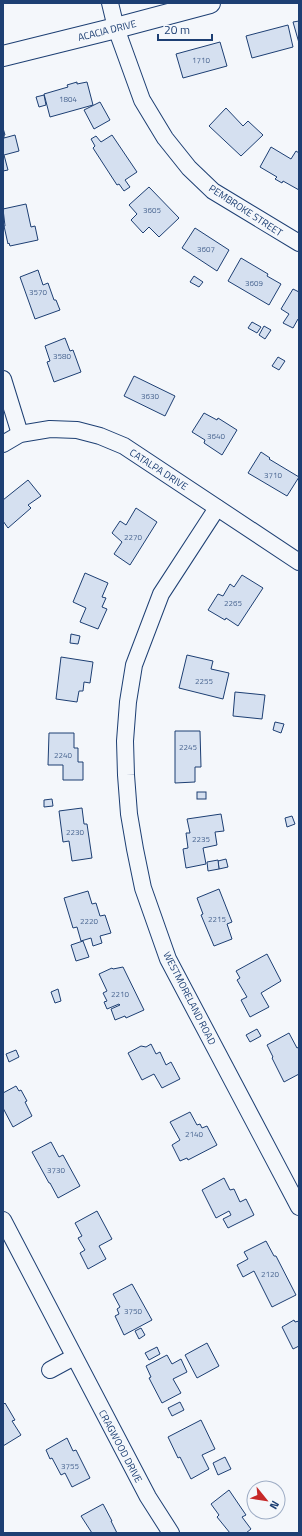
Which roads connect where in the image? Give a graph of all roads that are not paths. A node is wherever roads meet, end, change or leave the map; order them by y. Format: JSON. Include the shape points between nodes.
{"nodes":[{"id":1,"x":110,"y":3,"type":"edge"},
{"id":2,"x":210,"y":3,"type":"edge"},
{"id":3,"x":116,"y":28,"type":"junction"},
{"id":4,"x":3,"y":56,"type":"edge"},
{"id":5,"x":299,"y":243,"type":"edge"},
{"id":6,"x":3,"y":379,"type":"edge"},
{"id":7,"x":20,"y":434,"type":"junction"},
{"id":8,"x":3,"y":444,"type":"edge"},
{"id":9,"x":217,"y":508,"type":"junction"},
{"id":10,"x":299,"y":562,"type":"edge"},
{"id":11,"x":299,"y":1207,"type":"edge"},
{"id":12,"x":3,"y":1220,"type":"edge"},
{"id":13,"x":74,"y":1357,"type":"junction"},
{"id":14,"x":50,"y":1370,"type":"dead end"},
{"id":15,"x":171,"y":1533,"type":"edge"}],
"edges":[{"from":1,"to":3,"type":"street","name":"PEMBROKE STREET"},
{"from":2,"to":3,"type":"street","name":"ACACIA DRIVE"},
{"from":3,"to":4,"type":"street","name":"ACACIA DRIVE"},
{"from":3,"to":5,"type":"street","name":"PEMBROKE STREET","via":[[142,100],[165,138],[189,168],[213,191]]},
{"from":6,"to":7,"type":"street"},
{"from":7,"to":8,"type":"street","name":"CATALPA DRIVE"},
{"from":7,"to":9,"type":"street","name":"CATALPA DRIVE","via":[[50,429],[77,430],[100,436],[124,446]]},
{"from":9,"to":10,"type":"street","name":"CATALPA DRIVE"},
{"from":9,"to":11,"type":"street","name":"WESTMORELAND ROAD","via":[[161,594],[134,665],[125,741],[129,814],[143,888],[168,959]]},
{"from":12,"to":13,"type":"street","name":"CRAGWOOD DRIVE"},
{"from":13,"to":14,"type":"street"},
{"from":13,"to":15,"type":"street","name":"CRAGWOOD DRIVE","via":[[148,1497]]}]}
